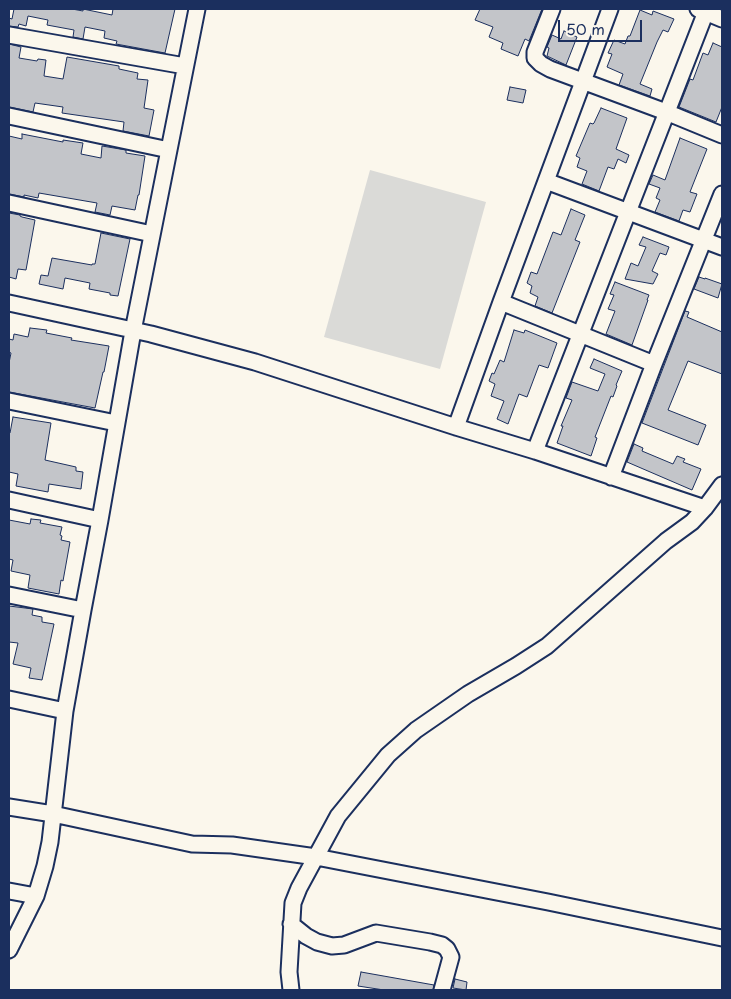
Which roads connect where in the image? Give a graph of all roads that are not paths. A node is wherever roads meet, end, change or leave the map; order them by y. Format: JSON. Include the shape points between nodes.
{"nodes":[{"id":1,"x":197,"y":9,"type":"edge"},
{"id":2,"x":552,"y":9,"type":"edge"},
{"id":3,"x":610,"y":9,"type":"edge"},
{"id":4,"x":703,"y":10,"type":"edge"},
{"id":5,"x":722,"y":19,"type":"edge"},
{"id":6,"x":9,"y":35,"type":"edge"},
{"id":7,"x":185,"y":66,"type":"junction"},
{"id":8,"x":584,"y":81,"type":"junction"},
{"id":9,"x":666,"y":112,"type":"junction"},
{"id":10,"x":9,"y":116,"type":"edge"},
{"id":11,"x":722,"y":135,"type":"edge"},
{"id":12,"x":169,"y":150,"type":"junction"},
{"id":13,"x":546,"y":180,"type":"junction"},
{"id":14,"x":722,"y":194,"type":"edge"},
{"id":15,"x":9,"y":202,"type":"edge"},
{"id":16,"x":628,"y":211,"type":"junction"},
{"id":17,"x":152,"y":234,"type":"junction"},
{"id":18,"x":704,"y":240,"type":"junction"},
{"id":19,"x":722,"y":247,"type":"edge"},
{"id":20,"x":501,"y":302,"type":"junction"},
{"id":21,"x":9,"y":303,"type":"edge"},
{"id":22,"x":133,"y":330,"type":"junction"},
{"id":23,"x":580,"y":334,"type":"junction"},
{"id":24,"x":654,"y":364,"type":"junction"},
{"id":25,"x":9,"y":401,"type":"edge"},
{"id":26,"x":116,"y":424,"type":"junction"},
{"id":27,"x":456,"y":427,"type":"junction"},
{"id":28,"x":535,"y":451,"type":"junction"},
{"id":29,"x":611,"y":477,"type":"junction"},
{"id":30,"x":722,"y":485,"type":"edge"},
{"id":31,"x":9,"y":500,"type":"edge"},
{"id":32,"x":705,"y":508,"type":"junction"},
{"id":33,"x":100,"y":520,"type":"junction"},
{"id":34,"x":9,"y":596,"type":"edge"},
{"id":35,"x":83,"y":610,"type":"junction"},
{"id":36,"x":9,"y":698,"type":"edge"},
{"id":37,"x":65,"y":711,"type":"junction"},
{"id":38,"x":9,"y":807,"type":"edge"},
{"id":39,"x":53,"y":814,"type":"junction"},
{"id":40,"x":316,"y":857,"type":"junction"},
{"id":41,"x":9,"y":890,"type":"edge"},
{"id":42,"x":36,"y":896,"type":"junction"},
{"id":43,"x":292,"y":924,"type":"junction"},
{"id":44,"x":722,"y":938,"type":"edge"},
{"id":45,"x":9,"y":950,"type":"edge"},
{"id":46,"x":291,"y":990,"type":"edge"},
{"id":47,"x":442,"y":990,"type":"edge"}],
"edges":[{"from":1,"to":7,"type":"street"},
{"from":2,"to":8,"type":"street","via":[[535,58],[550,69]]},
{"from":3,"to":8,"type":"street"},
{"from":4,"to":5,"type":"street"},
{"from":4,"to":9,"type":"street"},
{"from":6,"to":7,"type":"street"},
{"from":7,"to":12,"type":"street"},
{"from":8,"to":9,"type":"street"},
{"from":8,"to":13,"type":"street"},
{"from":9,"to":11,"type":"street"},
{"from":9,"to":16,"type":"street"},
{"from":10,"to":12,"type":"street"},
{"from":12,"to":17,"type":"street"},
{"from":13,"to":16,"type":"street"},
{"from":13,"to":20,"type":"street"},
{"from":14,"to":18,"type":"street"},
{"from":15,"to":17,"type":"street"},
{"from":16,"to":18,"type":"street"},
{"from":16,"to":23,"type":"street"},
{"from":17,"to":22,"type":"street"},
{"from":18,"to":19,"type":"street"},
{"from":18,"to":24,"type":"street"},
{"from":20,"to":23,"type":"street"},
{"from":20,"to":27,"type":"street"},
{"from":21,"to":22,"type":"street"},
{"from":22,"to":26,"type":"street"},
{"from":22,"to":27,"type":"street","via":[[255,362]]},
{"from":23,"to":24,"type":"street"},
{"from":23,"to":28,"type":"street"},
{"from":24,"to":29,"type":"street"},
{"from":25,"to":26,"type":"street"},
{"from":26,"to":33,"type":"street"},
{"from":27,"to":28,"type":"street"},
{"from":28,"to":29,"type":"street"},
{"from":29,"to":32,"type":"street"},
{"from":30,"to":32,"type":"street"},
{"from":31,"to":33,"type":"street"},
{"from":32,"to":40,"type":"street","via":[[547,646],[468,694],[402,742],[338,816]]},
{"from":33,"to":35,"type":"street"},
{"from":34,"to":35,"type":"street"},
{"from":35,"to":37,"type":"street"},
{"from":36,"to":37,"type":"street"},
{"from":37,"to":39,"type":"street"},
{"from":38,"to":39,"type":"street"},
{"from":39,"to":40,"type":"street","via":[[192,844],[232,845]]},
{"from":39,"to":42,"type":"street","via":[[49,850]]},
{"from":40,"to":43,"type":"street","via":[[293,903]]},
{"from":40,"to":44,"type":"street"},
{"from":41,"to":42,"type":"street"},
{"from":42,"to":45,"type":"street"},
{"from":43,"to":46,"type":"street"},
{"from":43,"to":47,"type":"street","via":[[306,936],[332,946],[376,933],[442,945],[451,957]]}]}
